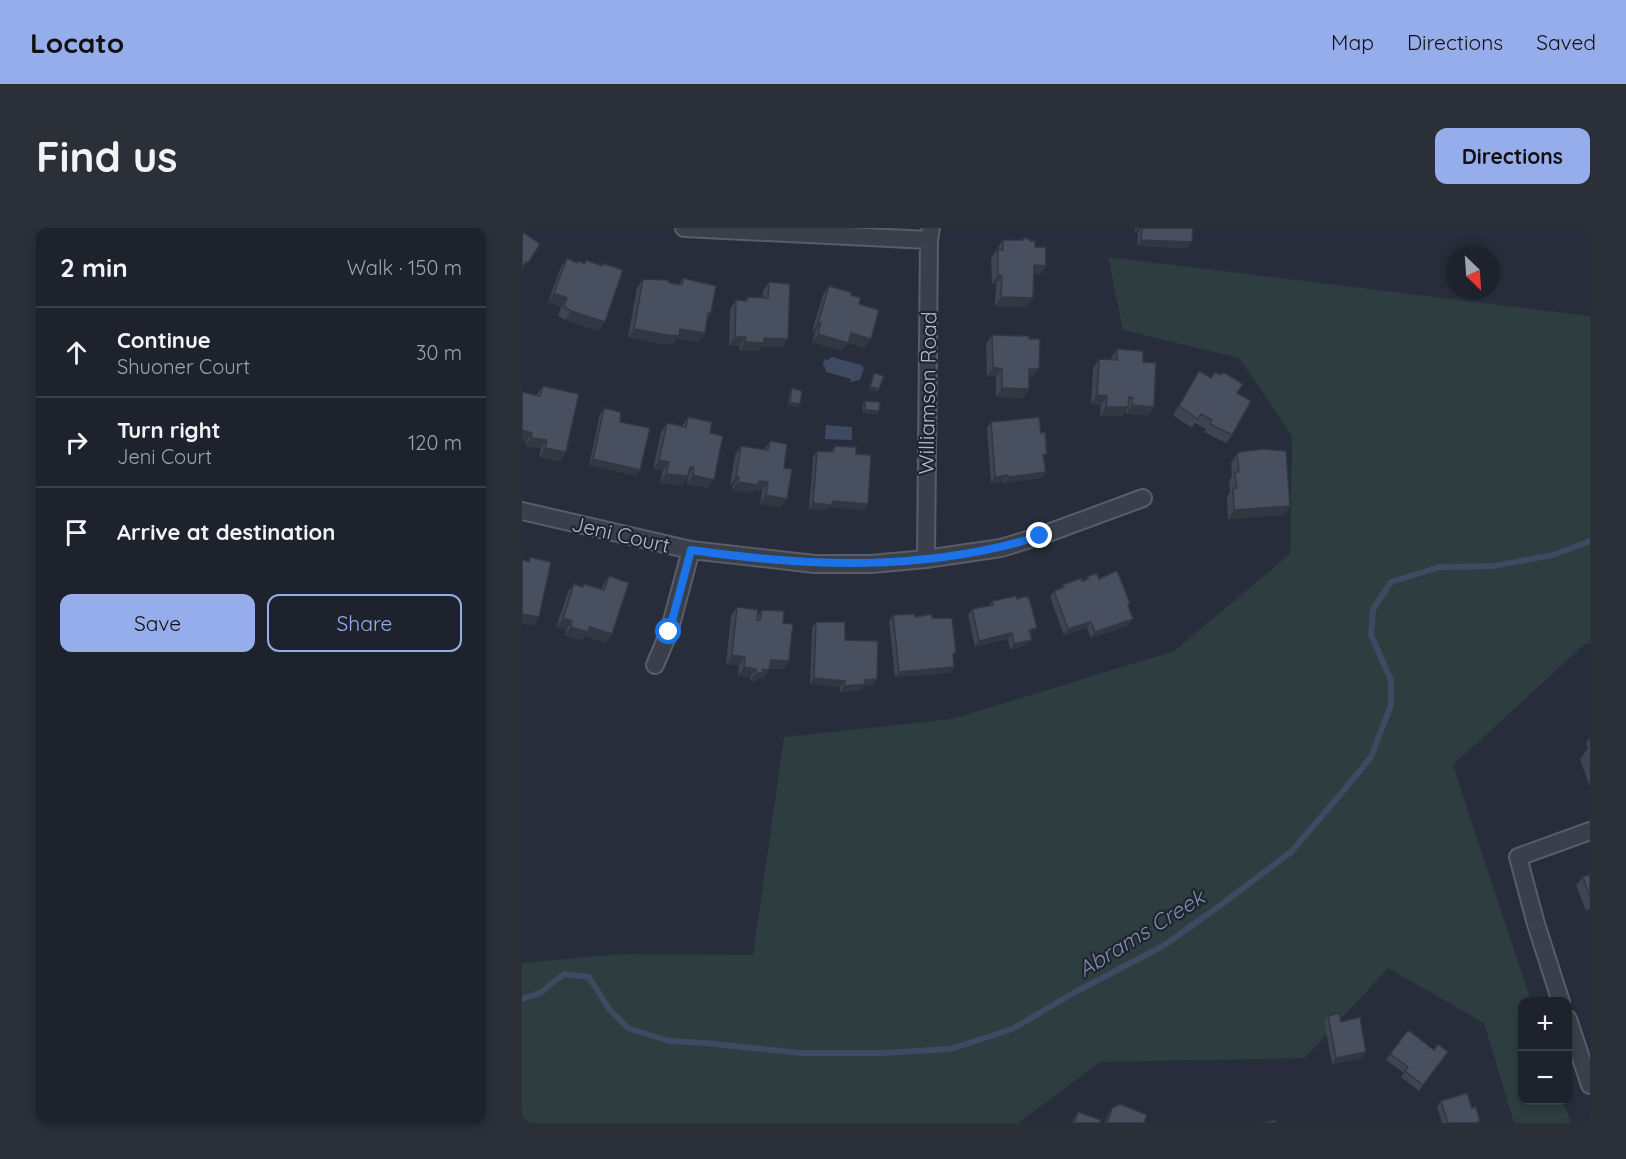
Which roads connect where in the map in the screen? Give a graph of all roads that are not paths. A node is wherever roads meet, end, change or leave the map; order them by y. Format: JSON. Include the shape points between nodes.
{"nodes":[{"id":1,"x":684,"y":228,"type":"edge"},
{"id":2,"x":930,"y":234,"type":"edge"},
{"id":3,"x":1143,"y":498,"type":"dead end"},
{"id":4,"x":522,"y":511,"type":"edge"},
{"id":5,"x":691,"y":550,"type":"junction"},
{"id":6,"x":926,"y":559,"type":"junction"},
{"id":7,"x":655,"y":664,"type":"dead end"},
{"id":8,"x":1590,"y":831,"type":"edge"},
{"id":9,"x":1559,"y":997,"type":"edge"},
{"id":10,"x":1572,"y":1031,"type":"edge"},
{"id":11,"x":1590,"y":1085,"type":"edge"}],
"edges":[{"from":1,"to":2,"type":"street"},
{"from":2,"to":6,"type":"street","name":"Williamson Road"},
{"from":3,"to":6,"type":"street","name":"Jeni Court","via":[[1001,548]]},
{"from":4,"to":5,"type":"street","name":"Jeni Court"},
{"from":5,"to":6,"type":"street","name":"Jeni Court","via":[[816,564]]},
{"from":5,"to":7,"type":"street","via":[[669,632]]},
{"from":8,"to":9,"type":"street","via":[[1518,857]]},
{"from":10,"to":11,"type":"street"}]}
